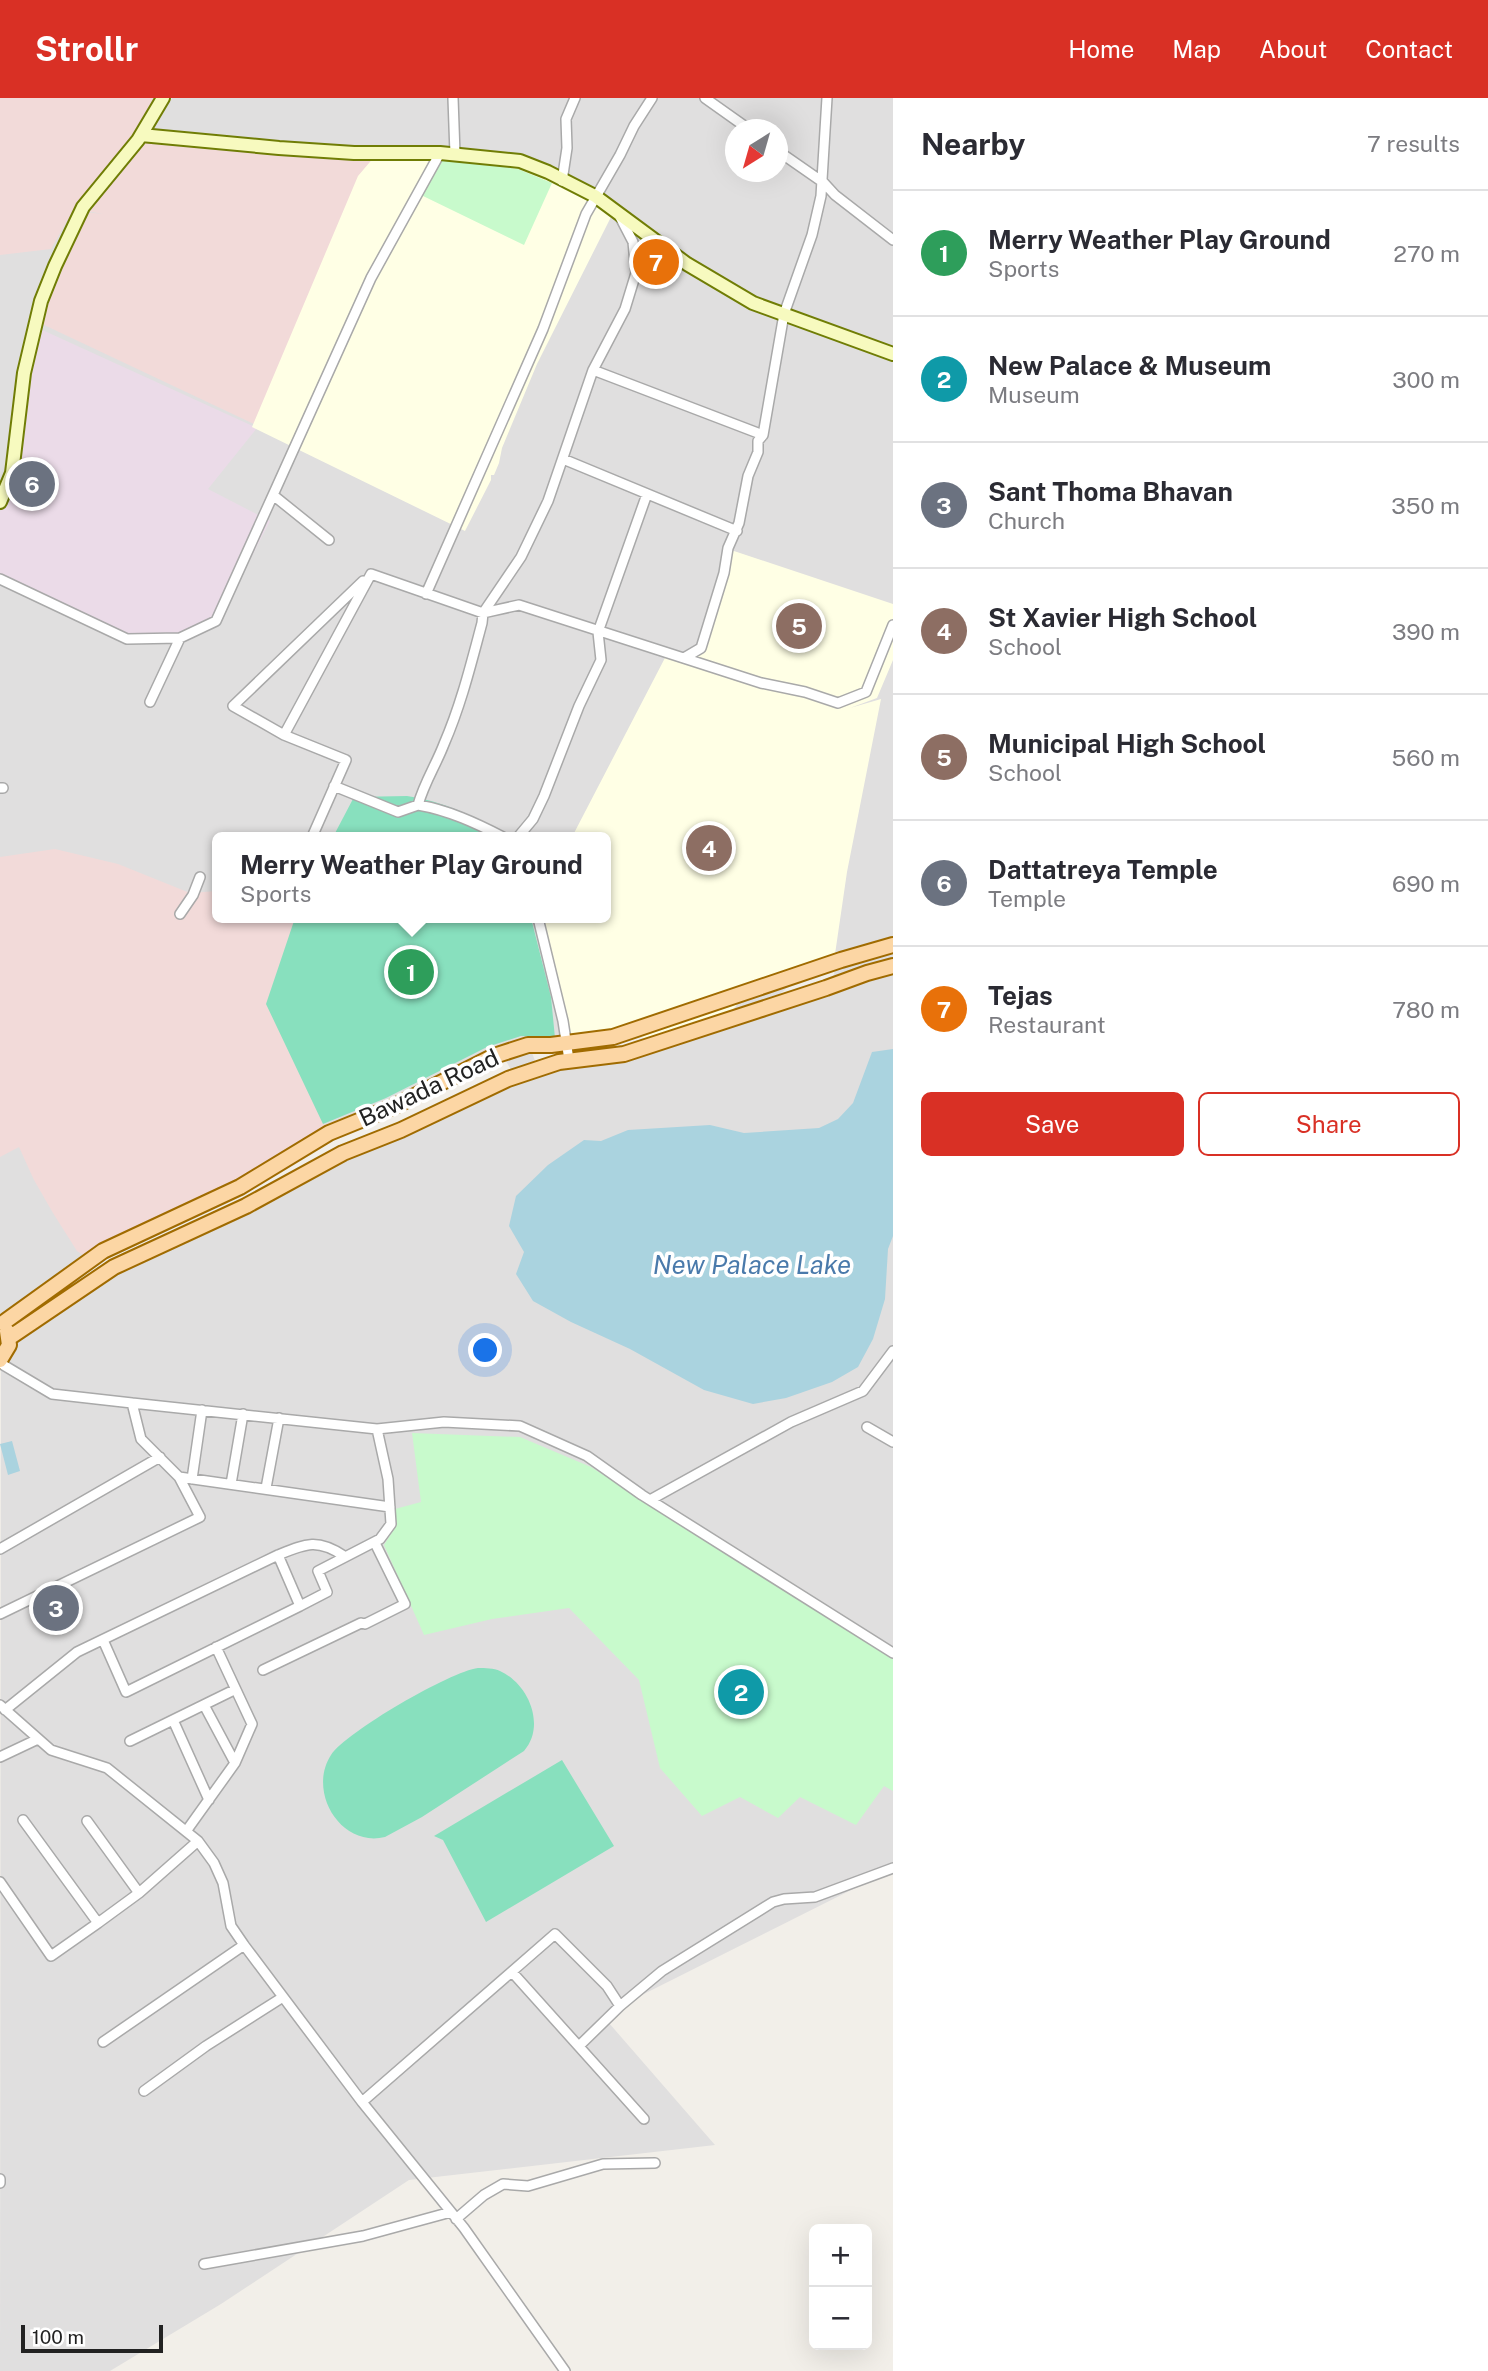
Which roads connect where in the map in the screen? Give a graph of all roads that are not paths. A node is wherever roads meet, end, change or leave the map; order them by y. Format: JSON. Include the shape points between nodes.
{"nodes":[{"id":1,"x":163,"y":98,"type":"edge"},
{"id":2,"x":453,"y":98,"type":"edge"},
{"id":3,"x":575,"y":98,"type":"edge"},
{"id":4,"x":652,"y":98,"type":"edge"},
{"id":5,"x":705,"y":98,"type":"edge"},
{"id":6,"x":827,"y":98,"type":"edge"},
{"id":7,"x":735,"y":119,"type":"edge"},
{"id":8,"x":141,"y":135,"type":"junction"},
{"id":9,"x":440,"y":153,"type":"junction"},
{"id":10,"x":455,"y":155,"type":"junction"},
{"id":11,"x":788,"y":158,"type":"edge"},
{"id":12,"x":562,"y":181,"type":"junction"},
{"id":13,"x":824,"y":183,"type":"junction"},
{"id":14,"x":595,"y":196,"type":"junction"},
{"id":15,"x":619,"y":215,"type":"junction"},
{"id":16,"x":893,"y":240,"type":"edge"},
{"id":17,"x":784,"y":314,"type":"junction"},
{"id":18,"x":893,"y":354,"type":"edge"},
{"id":19,"x":593,"y":370,"type":"junction"},
{"id":20,"x":763,"y":435,"type":"junction"},
{"id":21,"x":563,"y":459,"type":"junction"},
{"id":22,"x":647,"y":494,"type":"junction"},
{"id":23,"x":273,"y":495,"type":"junction"},
{"id":24,"x":0,"y":502,"type":"edge"},
{"id":25,"x":737,"y":531,"type":"junction"},
{"id":26,"x":328,"y":540,"type":"dead end"},
{"id":27,"x":371,"y":574,"type":"junction"},
{"id":28,"x":0,"y":579,"type":"edge"},
{"id":29,"x":426,"y":594,"type":"junction"},
{"id":30,"x":483,"y":613,"type":"junction"},
{"id":31,"x":893,"y":626,"type":"edge"},
{"id":32,"x":598,"y":632,"type":"junction"},
{"id":33,"x":180,"y":638,"type":"junction"},
{"id":34,"x":684,"y":658,"type":"junction"},
{"id":35,"x":150,"y":702,"type":"dead end"},
{"id":36,"x":284,"y":735,"type":"junction"},
{"id":37,"x":334,"y":786,"type":"junction"},
{"id":38,"x":418,"y":805,"type":"junction"},
{"id":39,"x":314,"y":832,"type":"edge"},
{"id":40,"x":492,"y":832,"type":"edge"},
{"id":41,"x":522,"y":832,"type":"edge"},
{"id":42,"x":200,"y":877,"type":"dead end"},
{"id":43,"x":180,"y":914,"type":"dead end"},
{"id":44,"x":539,"y":923,"type":"edge"},
{"id":45,"x":893,"y":945,"type":"edge"},
{"id":46,"x":893,"y":966,"type":"edge"},
{"id":47,"x":567,"y":1042,"type":"junction"},
{"id":48,"x":569,"y":1060,"type":"junction"},
{"id":49,"x":1,"y":1322,"type":"edge"},
{"id":50,"x":9,"y":1338,"type":"junction"},
{"id":51,"x":893,"y":1351,"type":"edge"},
{"id":52,"x":0,"y":1362,"type":"edge"},
{"id":53,"x":132,"y":1403,"type":"junction"},
{"id":54,"x":202,"y":1410,"type":"junction"},
{"id":55,"x":243,"y":1415,"type":"junction"},
{"id":56,"x":279,"y":1418,"type":"junction"},
{"id":57,"x":867,"y":1427,"type":"dead end"},
{"id":58,"x":377,"y":1429,"type":"junction"},
{"id":59,"x":893,"y":1442,"type":"edge"},
{"id":60,"x":160,"y":1457,"type":"junction"},
{"id":61,"x":179,"y":1476,"type":"junction"},
{"id":62,"x":192,"y":1479,"type":"junction"},
{"id":63,"x":231,"y":1484,"type":"junction"},
{"id":64,"x":266,"y":1488,"type":"junction"},
{"id":65,"x":650,"y":1500,"type":"junction"},
{"id":66,"x":390,"y":1507,"type":"junction"},
{"id":67,"x":375,"y":1543,"type":"junction"},
{"id":68,"x":0,"y":1549,"type":"edge"},
{"id":69,"x":278,"y":1555,"type":"junction"},
{"id":70,"x":344,"y":1556,"type":"junction"},
{"id":71,"x":300,"y":1606,"type":"junction"},
{"id":72,"x":0,"y":1614,"type":"edge"},
{"id":73,"x":103,"y":1640,"type":"junction"},
{"id":74,"x":216,"y":1647,"type":"junction"},
{"id":75,"x":893,"y":1653,"type":"edge"},
{"id":76,"x":263,"y":1670,"type":"dead end"},
{"id":77,"x":234,"y":1690,"type":"junction"},
{"id":78,"x":204,"y":1705,"type":"junction"},
{"id":79,"x":3,"y":1707,"type":"edge"},
{"id":80,"x":173,"y":1720,"type":"junction"},
{"id":81,"x":38,"y":1739,"type":"junction"},
{"id":82,"x":130,"y":1741,"type":"dead end"},
{"id":83,"x":0,"y":1758,"type":"edge"},
{"id":84,"x":235,"y":1763,"type":"junction"},
{"id":85,"x":209,"y":1800,"type":"junction"},
{"id":86,"x":23,"y":1819,"type":"dead end"},
{"id":87,"x":88,"y":1821,"type":"dead end"},
{"id":88,"x":187,"y":1830,"type":"junction"},
{"id":89,"x":198,"y":1841,"type":"junction"},
{"id":90,"x":893,"y":1868,"type":"edge"},
{"id":91,"x":0,"y":1882,"type":"edge"},
{"id":92,"x":139,"y":1893,"type":"junction"},
{"id":93,"x":98,"y":1923,"type":"junction"},
{"id":94,"x":244,"y":1945,"type":"junction"},
{"id":95,"x":512,"y":1972,"type":"junction"},
{"id":96,"x":284,"y":1997,"type":"junction"},
{"id":97,"x":620,"y":2006,"type":"junction"},
{"id":98,"x":103,"y":2042,"type":"dead end"},
{"id":99,"x":579,"y":2046,"type":"junction"},
{"id":100,"x":144,"y":2091,"type":"dead end"},
{"id":101,"x":362,"y":2102,"type":"junction"},
{"id":102,"x":644,"y":2119,"type":"dead end"},
{"id":103,"x":655,"y":2162,"type":"dead end"},
{"id":104,"x":454,"y":2216,"type":"junction"},
{"id":105,"x":204,"y":2264,"type":"dead end"},
{"id":106,"x":565,"y":2371,"type":"edge"}],
"edges":[{"from":1,"to":8,"type":"street"},
{"from":2,"to":10,"type":"street"},
{"from":3,"to":12,"type":"street","via":[[566,119]]},
{"from":4,"to":14,"type":"street"},
{"from":5,"to":7,"type":"street"},
{"from":6,"to":13,"type":"street"},
{"from":8,"to":9,"type":"street","via":[[355,153]]},
{"from":8,"to":24,"type":"street","via":[[90,196],[41,301],[24,373],[12,473]]},
{"from":9,"to":10,"type":"street"},
{"from":9,"to":23,"type":"street","via":[[371,278]]},
{"from":10,"to":12,"type":"street","via":[[520,162]]},
{"from":11,"to":13,"type":"street"},
{"from":12,"to":14,"type":"street"},
{"from":13,"to":16,"type":"street"},
{"from":13,"to":17,"type":"street","via":[[812,235]]},
{"from":14,"to":15,"type":"street"},
{"from":14,"to":29,"type":"street","via":[[543,329]]},
{"from":15,"to":17,"type":"street","via":[[720,284]]},
{"from":15,"to":19,"type":"street","via":[[633,242],[636,273],[625,309]]},
{"from":17,"to":18,"type":"street"},
{"from":17,"to":20,"type":"street"},
{"from":19,"to":20,"type":"street"},
{"from":19,"to":21,"type":"street"},
{"from":20,"to":25,"type":"street","via":[[748,476]]},
{"from":21,"to":22,"type":"street"},
{"from":21,"to":30,"type":"street","via":[[521,557]]},
{"from":22,"to":25,"type":"street"},
{"from":22,"to":32,"type":"street"},
{"from":23,"to":26,"type":"street"},
{"from":23,"to":33,"type":"street","via":[[216,621]]},
{"from":25,"to":34,"type":"street","via":[[728,548],[701,648]]},
{"from":27,"to":29,"type":"street"},
{"from":27,"to":36,"type":"street"},
{"from":27,"to":36,"type":"street","via":[[233,706]]},
{"from":28,"to":33,"type":"street","via":[[127,639]]},
{"from":29,"to":30,"type":"street"},
{"from":30,"to":32,"type":"street","via":[[519,605]]},
{"from":30,"to":38,"type":"street","via":[[463,692]]},
{"from":31,"to":34,"type":"street","via":[[866,692],[838,703]]},
{"from":32,"to":34,"type":"street"},
{"from":32,"to":41,"type":"street","via":[[601,660],[595,677],[544,796]]},
{"from":33,"to":35,"type":"street"},
{"from":36,"to":37,"type":"street","via":[[346,760]]},
{"from":37,"to":38,"type":"street","via":[[398,812]]},
{"from":37,"to":39,"type":"street"},
{"from":38,"to":40,"type":"street","via":[[438,808]]},
{"from":42,"to":43,"type":"street"},
{"from":44,"to":47,"type":"street"},
{"from":45,"to":47,"type":"main road","name":"Bawada Road","via":[[620,1035]]},
{"from":46,"to":48,"type":"main road","via":[[624,1054]]},
{"from":47,"to":48,"type":"street"},
{"from":47,"to":49,"type":"main road","name":"Bawada Road","via":[[528,1045],[494,1056],[393,1107],[329,1133],[240,1186],[101,1252]]},
{"from":48,"to":50,"type":"main road","via":[[508,1079],[343,1153],[246,1206],[114,1267]]},
{"from":49,"to":50,"type":"main road"},
{"from":50,"to":52,"type":"main road"},
{"from":51,"to":65,"type":"street","via":[[863,1391],[791,1422]]},
{"from":52,"to":53,"type":"street","via":[[52,1395]]},
{"from":53,"to":54,"type":"street"},
{"from":53,"to":60,"type":"street","via":[[141,1439]]},
{"from":54,"to":55,"type":"street"},
{"from":54,"to":62,"type":"street"},
{"from":55,"to":56,"type":"street"},
{"from":55,"to":63,"type":"street"},
{"from":56,"to":58,"type":"street"},
{"from":56,"to":64,"type":"street"},
{"from":57,"to":59,"type":"street"},
{"from":58,"to":65,"type":"street","via":[[444,1422],[520,1426],[587,1457]]},
{"from":58,"to":66,"type":"street"},
{"from":60,"to":61,"type":"street"},
{"from":60,"to":68,"type":"street"},
{"from":61,"to":62,"type":"street"},
{"from":61,"to":72,"type":"street","via":[[200,1517]]},
{"from":62,"to":63,"type":"street"},
{"from":63,"to":64,"type":"street"},
{"from":64,"to":66,"type":"street"},
{"from":65,"to":75,"type":"street"},
{"from":66,"to":67,"type":"street","via":[[391,1524]]},
{"from":67,"to":70,"type":"street"},
{"from":67,"to":76,"type":"street","via":[[405,1604]]},
{"from":69,"to":70,"type":"street","via":[[308,1542]]},
{"from":69,"to":71,"type":"street"},
{"from":69,"to":73,"type":"street"},
{"from":70,"to":71,"type":"street","via":[[318,1571],[327,1592]]},
{"from":71,"to":74,"type":"street"},
{"from":73,"to":74,"type":"street","via":[[126,1692]]},
{"from":73,"to":79,"type":"street","via":[[77,1652]]},
{"from":74,"to":77,"type":"street"},
{"from":77,"to":78,"type":"street"},
{"from":77,"to":84,"type":"street","via":[[252,1724]]},
{"from":78,"to":80,"type":"street"},
{"from":78,"to":84,"type":"street"},
{"from":79,"to":81,"type":"street"},
{"from":80,"to":82,"type":"street"},
{"from":80,"to":85,"type":"street"},
{"from":81,"to":83,"type":"street"},
{"from":81,"to":88,"type":"street","via":[[51,1750],[107,1769]]},
{"from":84,"to":85,"type":"street"},
{"from":85,"to":88,"type":"street"},
{"from":86,"to":93,"type":"street"},
{"from":87,"to":92,"type":"street"},
{"from":88,"to":89,"type":"street"},
{"from":89,"to":92,"type":"street"},
{"from":89,"to":94,"type":"street","via":[[223,1883],[231,1926]]},
{"from":90,"to":97,"type":"street","via":[[816,1897],[773,1902],[662,1971]]},
{"from":91,"to":93,"type":"street","via":[[51,1956]]},
{"from":92,"to":93,"type":"street"},
{"from":94,"to":96,"type":"street"},
{"from":94,"to":98,"type":"street"},
{"from":95,"to":97,"type":"street","via":[[555,1934],[607,1986]]},
{"from":95,"to":99,"type":"street"},
{"from":95,"to":101,"type":"street"},
{"from":96,"to":100,"type":"street"},
{"from":96,"to":101,"type":"street"},
{"from":97,"to":99,"type":"street"},
{"from":99,"to":102,"type":"street"},
{"from":101,"to":104,"type":"street"},
{"from":103,"to":104,"type":"street","via":[[603,2164],[528,2186],[503,2184]]},
{"from":104,"to":105,"type":"street"},
{"from":104,"to":106,"type":"street"}]}
